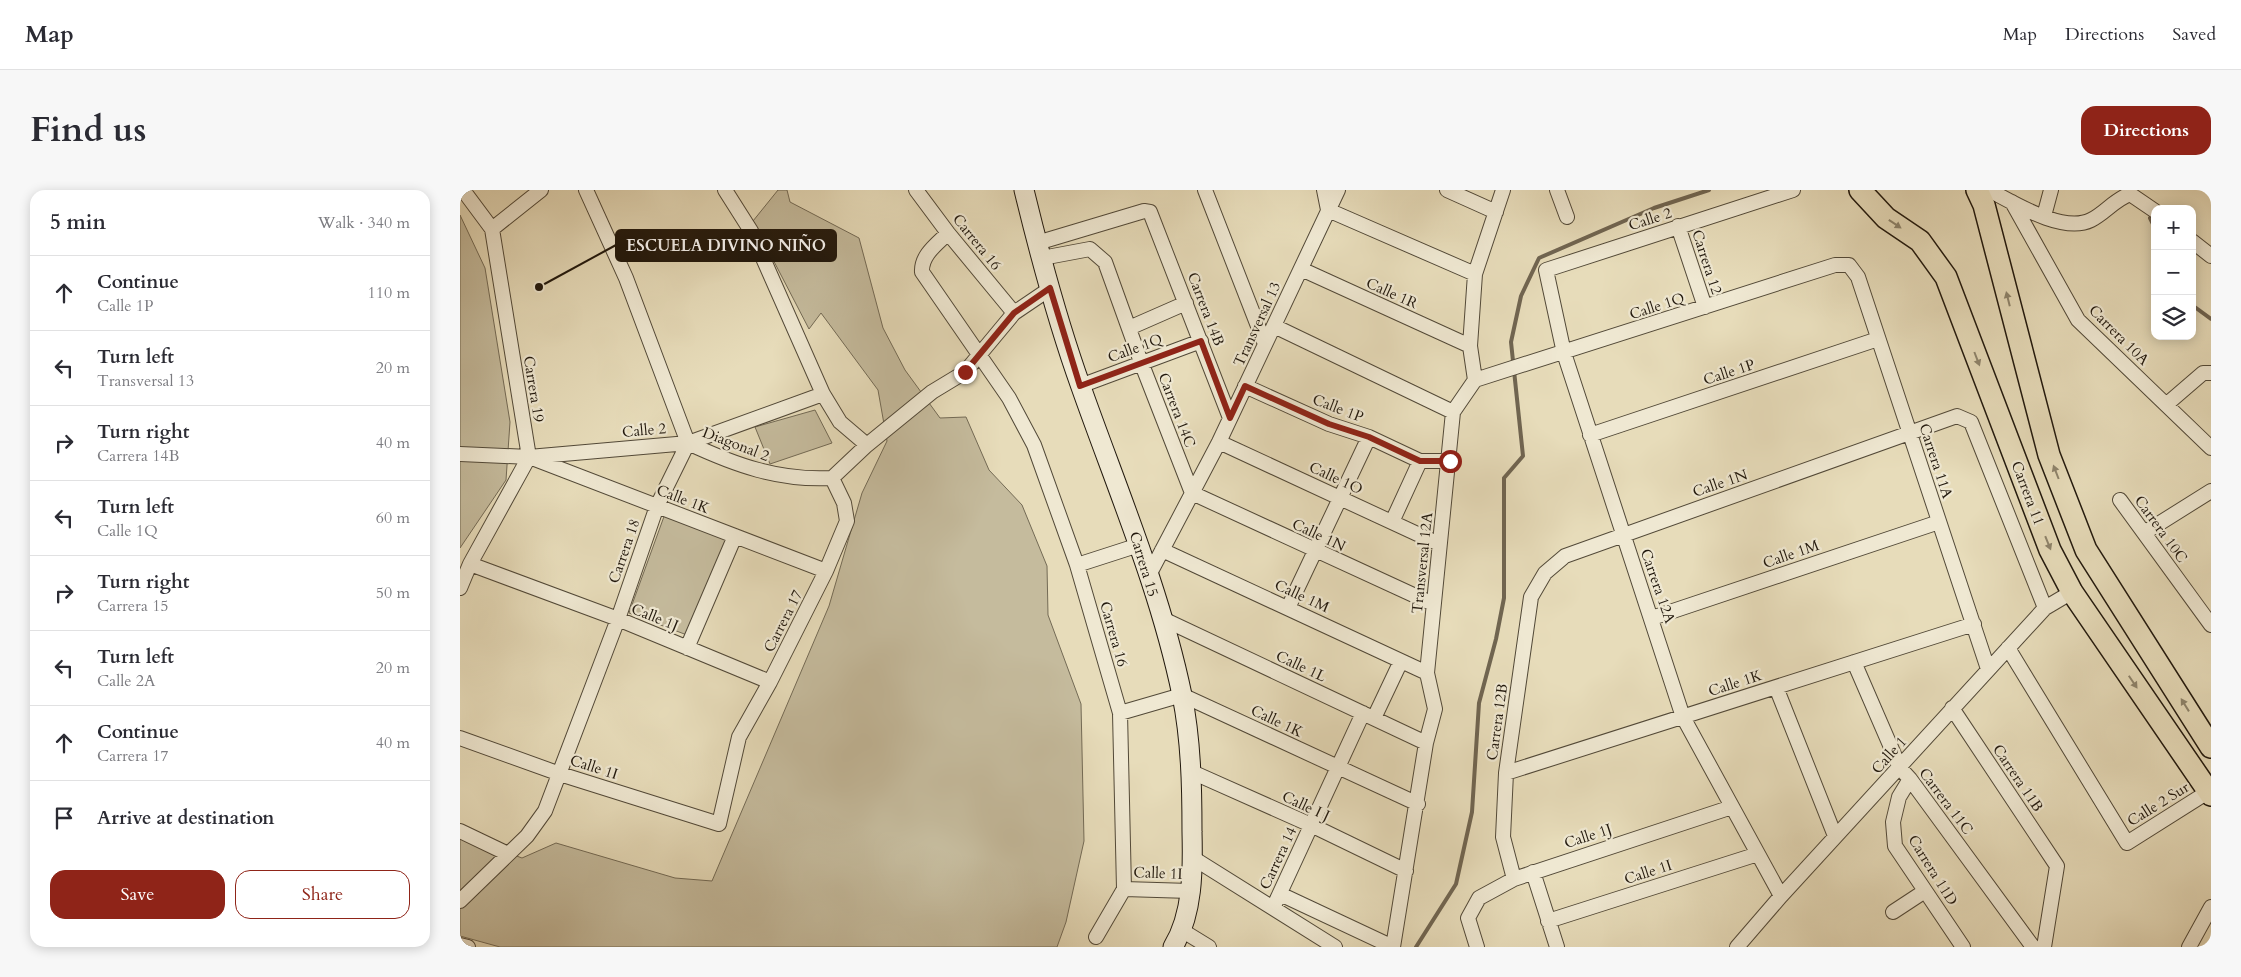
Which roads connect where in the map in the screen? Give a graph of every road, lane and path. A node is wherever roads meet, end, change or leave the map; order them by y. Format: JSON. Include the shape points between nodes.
{"nodes":[{"id":1,"x":463,"y":190,"type":"edge"},
{"id":2,"x":541,"y":190,"type":"edge"},
{"id":3,"x":586,"y":190,"type":"edge"},
{"id":4,"x":725,"y":190,"type":"edge"},
{"id":5,"x":916,"y":190,"type":"edge"},
{"id":6,"x":1024,"y":190,"type":"edge"},
{"id":7,"x":1205,"y":190,"type":"edge"},
{"id":8,"x":1324,"y":190,"type":"edge"},
{"id":9,"x":1338,"y":190,"type":"edge"},
{"id":10,"x":1446,"y":190,"type":"edge"},
{"id":11,"x":1503,"y":190,"type":"edge"},
{"id":12,"x":1556,"y":190,"type":"edge"},
{"id":13,"x":1793,"y":190,"type":"edge"},
{"id":14,"x":1860,"y":190,"type":"edge"},
{"id":15,"x":1977,"y":190,"type":"edge"},
{"id":16,"x":1989,"y":190,"type":"edge"},
{"id":17,"x":2051,"y":190,"type":"edge"},
{"id":18,"x":2008,"y":197,"type":"edge"},
{"id":19,"x":2151,"y":208,"type":"edge"},
{"id":20,"x":1328,"y":210,"type":"junction"},
{"id":21,"x":1496,"y":212,"type":"junction"},
{"id":22,"x":2044,"y":216,"type":"junction"},
{"id":23,"x":1567,"y":217,"type":"dead end"},
{"id":24,"x":1678,"y":226,"type":"junction"},
{"id":25,"x":492,"y":229,"type":"junction"},
{"id":26,"x":948,"y":233,"type":"junction"},
{"id":27,"x":2196,"y":244,"type":"edge"},
{"id":28,"x":1039,"y":251,"type":"junction"},
{"id":29,"x":2211,"y":256,"type":"edge"},
{"id":30,"x":1849,"y":265,"type":"joint"},
{"id":31,"x":1300,"y":269,"type":"junction"},
{"id":32,"x":1546,"y":270,"type":"joint"},
{"id":33,"x":1475,"y":274,"type":"junction"},
{"id":34,"x":1050,"y":288,"type":"junction"},
{"id":35,"x":1186,"y":303,"type":"junction"},
{"id":36,"x":1705,"y":307,"type":"junction"},
{"id":37,"x":1014,"y":313,"type":"junction"},
{"id":38,"x":1274,"y":326,"type":"junction"},
{"id":39,"x":1129,"y":328,"type":"junction"},
{"id":40,"x":1878,"y":339,"type":"junction"},
{"id":41,"x":1201,"y":341,"type":"junction"},
{"id":42,"x":1265,"y":344,"type":"junction"},
{"id":43,"x":1470,"y":346,"type":"junction"},
{"id":44,"x":1564,"y":353,"type":"junction"},
{"id":45,"x":979,"y":355,"type":"junction"},
{"id":46,"x":1141,"y":362,"type":"junction"},
{"id":47,"x":2211,"y":373,"type":"edge"},
{"id":48,"x":1475,"y":380,"type":"junction"},
{"id":49,"x":1080,"y":386,"type":"junction"},
{"id":50,"x":1245,"y":386,"type":"junction"},
{"id":51,"x":823,"y":394,"type":"junction"},
{"id":52,"x":2167,"y":404,"type":"junction"},
{"id":53,"x":1453,"y":412,"type":"junction"},
{"id":54,"x":1230,"y":418,"type":"junction"},
{"id":55,"x":1910,"y":434,"type":"junction"},
{"id":56,"x":1590,"y":435,"type":"junction"},
{"id":57,"x":1369,"y":437,"type":"junction"},
{"id":58,"x":1219,"y":442,"type":"junction"},
{"id":59,"x":688,"y":443,"type":"junction"},
{"id":60,"x":867,"y":445,"type":"junction"},
{"id":61,"x":2211,"y":448,"type":"edge"},
{"id":62,"x":460,"y":454,"type":"edge"},
{"id":63,"x":529,"y":457,"type":"junction"},
{"id":64,"x":1420,"y":461,"type":"junction"},
{"id":65,"x":1450,"y":461,"type":"junction"},
{"id":66,"x":832,"y":478,"type":"junction"},
{"id":67,"x":2211,"y":491,"type":"edge"},
{"id":68,"x":1192,"y":493,"type":"junction"},
{"id":69,"x":1340,"y":498,"type":"junction"},
{"id":70,"x":2120,"y":500,"type":"dead end"},
{"id":71,"x":657,"y":506,"type":"junction"},
{"id":72,"x":1392,"y":522,"type":"junction"},
{"id":73,"x":1940,"y":522,"type":"junction"},
{"id":74,"x":2144,"y":533,"type":"junction"},
{"id":75,"x":1623,"y":534,"type":"junction"},
{"id":76,"x":736,"y":536,"type":"junction"},
{"id":77,"x":1439,"y":544,"type":"junction"},
{"id":78,"x":1140,"y":545,"type":"junction"},
{"id":79,"x":1162,"y":550,"type":"junction"},
{"id":80,"x":1315,"y":552,"type":"junction"},
{"id":81,"x":470,"y":564,"type":"junction"},
{"id":82,"x":1077,"y":565,"type":"junction"},
{"id":83,"x":826,"y":570,"type":"junction"},
{"id":84,"x":1545,"y":573,"type":"joint"},
{"id":85,"x":1148,"y":577,"type":"junction"},
{"id":86,"x":460,"y":588,"type":"edge"},
{"id":87,"x":2072,"y":592,"type":"junction"},
{"id":88,"x":1434,"y":604,"type":"junction"},
{"id":89,"x":1288,"y":608,"type":"junction"},
{"id":90,"x":2045,"y":608,"type":"junction"},
{"id":91,"x":1161,"y":618,"type":"junction"},
{"id":92,"x":1652,"y":618,"type":"junction"},
{"id":93,"x":618,"y":619,"type":"junction"},
{"id":94,"x":1974,"y":624,"type":"junction"},
{"id":95,"x":2211,"y":625,"type":"edge"},
{"id":96,"x":688,"y":648,"type":"junction"},
{"id":97,"x":2008,"y":648,"type":"junction"},
{"id":98,"x":1401,"y":661,"type":"junction"},
{"id":99,"x":1854,"y":662,"type":"junction"},
{"id":100,"x":1988,"y":669,"type":"junction"},
{"id":101,"x":1427,"y":673,"type":"junction"},
{"id":102,"x":770,"y":682,"type":"junction"},
{"id":103,"x":1776,"y":687,"type":"junction"},
{"id":104,"x":1182,"y":695,"type":"junction"},
{"id":105,"x":1952,"y":708,"type":"junction"},
{"id":106,"x":1120,"y":713,"type":"junction"},
{"id":107,"x":1369,"y":716,"type":"junction"},
{"id":108,"x":1683,"y":717,"type":"junction"},
{"id":109,"x":460,"y":738,"type":"edge"},
{"id":110,"x":1426,"y":743,"type":"junction"},
{"id":111,"x":2211,"y":747,"type":"edge"},
{"id":112,"x":1338,"y":767,"type":"junction"},
{"id":113,"x":1900,"y":768,"type":"junction"},
{"id":114,"x":1192,"y":772,"type":"junction"},
{"id":115,"x":1506,"y":773,"type":"junction"},
{"id":116,"x":560,"y":774,"type":"junction"},
{"id":117,"x":1910,"y":779,"type":"junction"},
{"id":118,"x":2210,"y":792,"type":"edge"},
{"id":119,"x":1418,"y":804,"type":"junction"},
{"id":120,"x":1732,"y":807,"type":"junction"},
{"id":121,"x":719,"y":824,"type":"joint"},
{"id":122,"x":1311,"y":825,"type":"junction"},
{"id":123,"x":460,"y":831,"type":"edge"},
{"id":124,"x":1835,"y":836,"type":"junction"},
{"id":125,"x":508,"y":854,"type":"junction"},
{"id":126,"x":1758,"y":854,"type":"junction"},
{"id":127,"x":1193,"y":858,"type":"junction"},
{"id":128,"x":1406,"y":872,"type":"junction"},
{"id":129,"x":1533,"y":872,"type":"junction"},
{"id":130,"x":1514,"y":879,"type":"junction"},
{"id":131,"x":1124,"y":889,"type":"junction"},
{"id":132,"x":1190,"y":891,"type":"junction"},
{"id":133,"x":1925,"y":891,"type":"junction"},
{"id":134,"x":1280,"y":894,"type":"junction"},
{"id":135,"x":1781,"y":896,"type":"junction"},
{"id":136,"x":460,"y":901,"type":"edge"},
{"id":137,"x":2211,"y":907,"type":"edge"},
{"id":138,"x":1273,"y":908,"type":"junction"},
{"id":139,"x":1893,"y":912,"type":"dead end"},
{"id":140,"x":1548,"y":921,"type":"junction"},
{"id":141,"x":1182,"y":931,"type":"junction"},
{"id":142,"x":1096,"y":938,"type":"dead end"},
{"id":143,"x":460,"y":945,"type":"edge"},
{"id":144,"x":468,"y":947,"type":"edge"},
{"id":145,"x":1173,"y":947,"type":"edge"},
{"id":146,"x":1209,"y":947,"type":"edge"},
{"id":147,"x":1335,"y":947,"type":"edge"},
{"id":148,"x":1393,"y":947,"type":"edge"},
{"id":149,"x":1477,"y":947,"type":"edge"},
{"id":150,"x":1557,"y":947,"type":"edge"},
{"id":151,"x":1737,"y":947,"type":"edge"},
{"id":152,"x":1963,"y":947,"type":"edge"},
{"id":153,"x":2033,"y":947,"type":"edge"},
{"id":154,"x":2044,"y":947,"type":"edge"},
{"id":155,"x":2189,"y":947,"type":"edge"}],
"edges":[{"from":1,"to":25,"type":"street","name":"Carrera 19"},
{"from":2,"to":25,"type":"street"},
{"from":3,"to":59,"type":"street","via":[[626,278]]},
{"from":4,"to":51,"type":"street","via":[[751,231]]},
{"from":5,"to":26,"type":"street","name":"Carrera 16"},
{"from":6,"to":28,"type":"main road","name":"Carrera 15"},
{"from":7,"to":42,"type":"street"},
{"from":8,"to":20,"type":"street"},
{"from":9,"to":20,"type":"street","name":"Transversal 13"},
{"from":10,"to":21,"type":"street"},
{"from":11,"to":21,"type":"street"},
{"from":12,"to":23,"type":"street"},
{"from":13,"to":24,"type":"street","name":"Calle 2"},
{"from":14,"to":87,"type":"main road","name":"Carrera 11","one_way":true,"via":[[1886,218],[1920,241],[1946,277],[2050,550]]},
{"from":111,"to":15,"type":"main road","one_way":true,"via":[[2086,550],[2049,455],[1984,205]]},
{"from":16,"to":18,"type":"street"},
{"from":17,"to":22,"type":"street"},
{"from":18,"to":22,"type":"street"},
{"from":18,"to":52,"type":"street","name":"Carrera 10A","via":[[2078,320]]},
{"from":19,"to":22,"type":"street","via":[[2130,194],[2119,198],[2092,220],[2078,224]]},
{"from":20,"to":31,"type":"street","name":"Transversal 13"},
{"from":20,"to":33,"type":"street"},
{"from":21,"to":33,"type":"street"},
{"from":24,"to":32,"type":"street","name":"Calle 2"},
{"from":24,"to":36,"type":"street","name":"Carrera 12"},
{"from":25,"to":63,"type":"street","name":"Carrera 19"},
{"from":26,"to":37,"type":"street","name":"Carrera 16"},
{"from":26,"to":45,"type":"street","name":"Carrera 16","via":[[925,256],[922,272]]},
{"from":27,"to":29,"type":"street"},
{"from":28,"to":34,"type":"main road","name":"Carrera 15"},
{"from":28,"to":35,"type":"street","name":"Carrera 14B","via":[[1144,211],[1150,212]]},
{"from":28,"to":39,"type":"street","name":"Carrera 14C","via":[[1090,249],[1099,255],[1105,262]]},
{"from":30,"to":36,"type":"street","name":"Calle 1Q","via":[[1835,266]]},
{"from":30,"to":40,"type":"street","name":"Carrera 11A","via":[[1858,277]]},
{"from":31,"to":38,"type":"street","name":"Transversal 13"},
{"from":31,"to":43,"type":"street","name":"Calle 1R"},
{"from":32,"to":44,"type":"street","name":"Carrera 12A"},
{"from":33,"to":43,"type":"street"},
{"from":34,"to":37,"type":"street"},
{"from":34,"to":49,"type":"main road","name":"Carrera 15"},
{"from":35,"to":39,"type":"street"},
{"from":35,"to":41,"type":"street","name":"Carrera 14B"},
{"from":36,"to":44,"type":"street","name":"Calle 1Q"},
{"from":37,"to":45,"type":"street"},
{"from":38,"to":42,"type":"street","name":"Transversal 13"},
{"from":38,"to":53,"type":"street"},
{"from":39,"to":46,"type":"street","name":"Carrera 14C"},
{"from":40,"to":55,"type":"street","name":"Carrera 11A"},
{"from":40,"to":56,"type":"street","name":"Calle 1P"},
{"from":41,"to":46,"type":"street","name":"Calle 1Q"},
{"from":41,"to":54,"type":"street","name":"Carrera 14B"},
{"from":42,"to":50,"type":"street","name":"Transversal 13"},
{"from":43,"to":48,"type":"street"},
{"from":44,"to":48,"type":"street","name":"Calle 1Q"},
{"from":44,"to":56,"type":"street","name":"Carrera 12A"},
{"from":45,"to":60,"type":"street","via":[[965,372],[932,392]]},
{"from":45,"to":82,"type":"street","name":"Carrera 16","via":[[1009,398],[1034,445]]},
{"from":46,"to":49,"type":"street","name":"Calle 1Q"},
{"from":46,"to":68,"type":"street","name":"Carrera 14C"},
{"from":47,"to":52,"type":"street","via":[[2203,373]]},
{"from":48,"to":53,"type":"street"},
{"from":49,"to":78,"type":"main road","name":"Carrera 15"},
{"from":50,"to":54,"type":"street","name":"Transversal 13"},
{"from":50,"to":57,"type":"street","name":"Calle 1P","via":[[1329,424]]},
{"from":51,"to":59,"type":"street","name":"Calle 2"},
{"from":51,"to":60,"type":"street","via":[[840,422]]},
{"from":52,"to":61,"type":"street","name":"Carrera 10A"},
{"from":53,"to":65,"type":"street","name":"Transversal 12A"},
{"from":54,"to":58,"type":"street","name":"Transversal 13"},
{"from":55,"to":73,"type":"street","name":"Carrera 11A"},
{"from":55,"to":75,"type":"street","name":"Calle 1N"},
{"from":55,"to":90,"type":"street","name":"Calle 1N","via":[[1957,416],[1971,422]]},
{"from":56,"to":75,"type":"street","name":"Carrera 12A"},
{"from":57,"to":64,"type":"street","name":"Calle 1P"},
{"from":57,"to":69,"type":"street"},
{"from":58,"to":68,"type":"street","name":"Transversal 13"},
{"from":58,"to":69,"type":"street","name":"Calle 1O"},
{"from":59,"to":63,"type":"street","name":"Calle 2"},
{"from":59,"to":66,"type":"street","name":"Diagonal 2","via":[[724,460],[764,473],[806,480]]},
{"from":59,"to":71,"type":"street","name":"Carrera 18"},
{"from":60,"to":66,"type":"street"},
{"from":62,"to":63,"type":"street","name":"Calle 2"},
{"from":63,"to":71,"type":"street","name":"Calle 1K"},
{"from":63,"to":81,"type":"street"},
{"from":64,"to":65,"type":"street","name":"Calle 1P"},
{"from":64,"to":72,"type":"street"},
{"from":65,"to":77,"type":"street","name":"Transversal 12A"},
{"from":66,"to":83,"type":"street","name":"Carrera 17","via":[[844,503],[847,521]]},
{"from":67,"to":74,"type":"street"},
{"from":68,"to":79,"type":"street","name":"Transversal 13"},
{"from":68,"to":80,"type":"street","name":"Calle 1N"},
{"from":69,"to":72,"type":"street","name":"Calle 1O"},
{"from":69,"to":80,"type":"street"},
{"from":70,"to":74,"type":"street","name":"Carrera 10C"},
{"from":71,"to":76,"type":"street","name":"Calle 1K"},
{"from":71,"to":93,"type":"street","name":"Carrera 18"},
{"from":72,"to":77,"type":"street","name":"Calle 1O"},
{"from":73,"to":92,"type":"street","name":"Calle 1M"},
{"from":73,"to":94,"type":"street","name":"Carrera 11A"},
{"from":74,"to":95,"type":"street","name":"Carrera 10C"},
{"from":75,"to":84,"type":"street","name":"Calle 1N","via":[[1565,556]]},
{"from":75,"to":92,"type":"street","name":"Carrera 12A"},
{"from":76,"to":83,"type":"street","name":"Calle 1K"},
{"from":76,"to":96,"type":"street"},
{"from":77,"to":88,"type":"street","name":"Transversal 12A"},
{"from":78,"to":82,"type":"street"},
{"from":78,"to":85,"type":"main road","name":"Carrera 15"},
{"from":79,"to":85,"type":"street","name":"Transversal 13"},
{"from":79,"to":89,"type":"street","name":"Calle 1M"},
{"from":80,"to":88,"type":"street","name":"Calle 1N"},
{"from":80,"to":89,"type":"street"},
{"from":81,"to":86,"type":"street"},
{"from":81,"to":93,"type":"street","name":"Calle 1J"},
{"from":82,"to":106,"type":"street","name":"Carrera 16"},
{"from":83,"to":102,"type":"street","name":"Carrera 17"},
{"from":84,"to":115,"type":"street","name":"Carrera 12B","via":[[1531,597]]},
{"from":85,"to":91,"type":"main road","name":"Carrera 15"},
{"from":87,"to":90,"type":"street","name":"Calle 1"},
{"from":87,"to":118,"type":"main road","name":"Carrera 11","one_way":true},
{"from":88,"to":101,"type":"street","name":"Transversal 12A"},
{"from":89,"to":98,"type":"street","name":"Calle 1M"},
{"from":90,"to":97,"type":"street","name":"Calle 1"},
{"from":91,"to":104,"type":"main road","name":"Carrera 15"},
{"from":91,"to":107,"type":"street","name":"Calle 1L"},
{"from":92,"to":108,"type":"street","name":"Carrera 12A"},
{"from":93,"to":96,"type":"street","name":"Calle 1J"},
{"from":93,"to":116,"type":"street","name":"Carrera 18"},
{"from":94,"to":99,"type":"street","name":"Calle 1K"},
{"from":94,"to":100,"type":"street","name":"Carrera 11A"},
{"from":96,"to":102,"type":"street","name":"Calle 1J"},
{"from":97,"to":100,"type":"street","name":"Calle 1"},
{"from":97,"to":118,"type":"street","name":"Calle 2 Sur","via":[[2126,843]]},
{"from":98,"to":101,"type":"street","name":"Calle 1M"},
{"from":98,"to":107,"type":"street","name":"Carrera 14"},
{"from":99,"to":103,"type":"street","name":"Calle 1K"},
{"from":99,"to":113,"type":"street","name":"Carrera 11C"},
{"from":100,"to":105,"type":"street","name":"Calle 1"},
{"from":101,"to":110,"type":"street","name":"Transversal 12A","via":[[1435,709]]},
{"from":102,"to":121,"type":"street","name":"Carrera 17","via":[[739,737]]},
{"from":103,"to":108,"type":"street","name":"Calle 1K"},
{"from":103,"to":124,"type":"street"},
{"from":104,"to":106,"type":"street"},
{"from":104,"to":112,"type":"street","name":"Calle 1K"},
{"from":104,"to":114,"type":"main road","name":"Carrera 15"},
{"from":105,"to":113,"type":"street","name":"Calle 1"},
{"from":105,"to":154,"type":"street","name":"Carrera 11B","via":[[2057,866]]},
{"from":106,"to":131,"type":"street","name":"Carrera 16"},
{"from":107,"to":110,"type":"street","name":"Calle 1L"},
{"from":107,"to":112,"type":"street","name":"Carrera 14"},
{"from":108,"to":115,"type":"street","name":"Calle 1K"},
{"from":108,"to":120,"type":"street","name":"Carrera 12A"},
{"from":109,"to":116,"type":"street","name":"Calle 1I"},
{"from":110,"to":119,"type":"street","name":"Transversal 12A"},
{"from":112,"to":119,"type":"street","name":"Calle 1K"},
{"from":112,"to":122,"type":"street","name":"Carrera 14"},
{"from":113,"to":117,"type":"street","name":"Carrera 11C"},
{"from":113,"to":124,"type":"street","name":"Calle 1"},
{"from":114,"to":122,"type":"street","name":"Calle I J"},
{"from":114,"to":127,"type":"main road","name":"Carrera 15"},
{"from":115,"to":130,"type":"street","name":"Carrera 12B","via":[[1503,837]]},
{"from":116,"to":121,"type":"street","name":"Calle 1I"},
{"from":116,"to":125,"type":"street","name":"Carrera 18","via":[[545,811],[527,836]]},
{"from":117,"to":133,"type":"street","name":"Carrera 11D","via":[[1900,797],[1893,822],[1895,846]]},
{"from":117,"to":153,"type":"street","name":"Carrera 11C"},
{"from":119,"to":128,"type":"street","name":"Transversal 12A"},
{"from":120,"to":126,"type":"street","name":"Carrera 12A"},
{"from":120,"to":129,"type":"street","name":"Calle 1J"},
{"from":122,"to":128,"type":"street","name":"Calle I J"},
{"from":122,"to":134,"type":"street","name":"Carrera 14"},
{"from":123,"to":125,"type":"street"},
{"from":124,"to":135,"type":"street","name":"Calle 1"},
{"from":125,"to":136,"type":"street","name":"Carrera 18"},
{"from":126,"to":135,"type":"street","name":"Carrera 12A"},
{"from":126,"to":140,"type":"street","name":"Calle 1I"},
{"from":127,"to":132,"type":"main road","name":"Carrera 15"},
{"from":127,"to":138,"type":"street","name":"Calle 1I"},
{"from":128,"to":148,"type":"street","name":"Transversal 12A"},
{"from":129,"to":130,"type":"street","name":"Calle 1J"},
{"from":129,"to":140,"type":"street"},
{"from":130,"to":149,"type":"street","name":"Calle 1J","via":[[1479,898],[1468,918]]},
{"from":131,"to":132,"type":"street","name":"Calle 1I"},
{"from":131,"to":142,"type":"street"},
{"from":132,"to":141,"type":"main road","name":"Carrera 15"},
{"from":133,"to":139,"type":"street"},
{"from":133,"to":152,"type":"street","name":"Carrera 11D"},
{"from":134,"to":138,"type":"street","name":"Carrera 14"},
{"from":134,"to":148,"type":"street"},
{"from":135,"to":151,"type":"street","name":"Calle 1"},
{"from":137,"to":155,"type":"street"},
{"from":138,"to":147,"type":"street","name":"Calle 1I"},
{"from":140,"to":150,"type":"street"},
{"from":141,"to":145,"type":"main road","name":"Carrera 15"},
{"from":141,"to":146,"type":"street"},
{"from":143,"to":144,"type":"street"}]}
